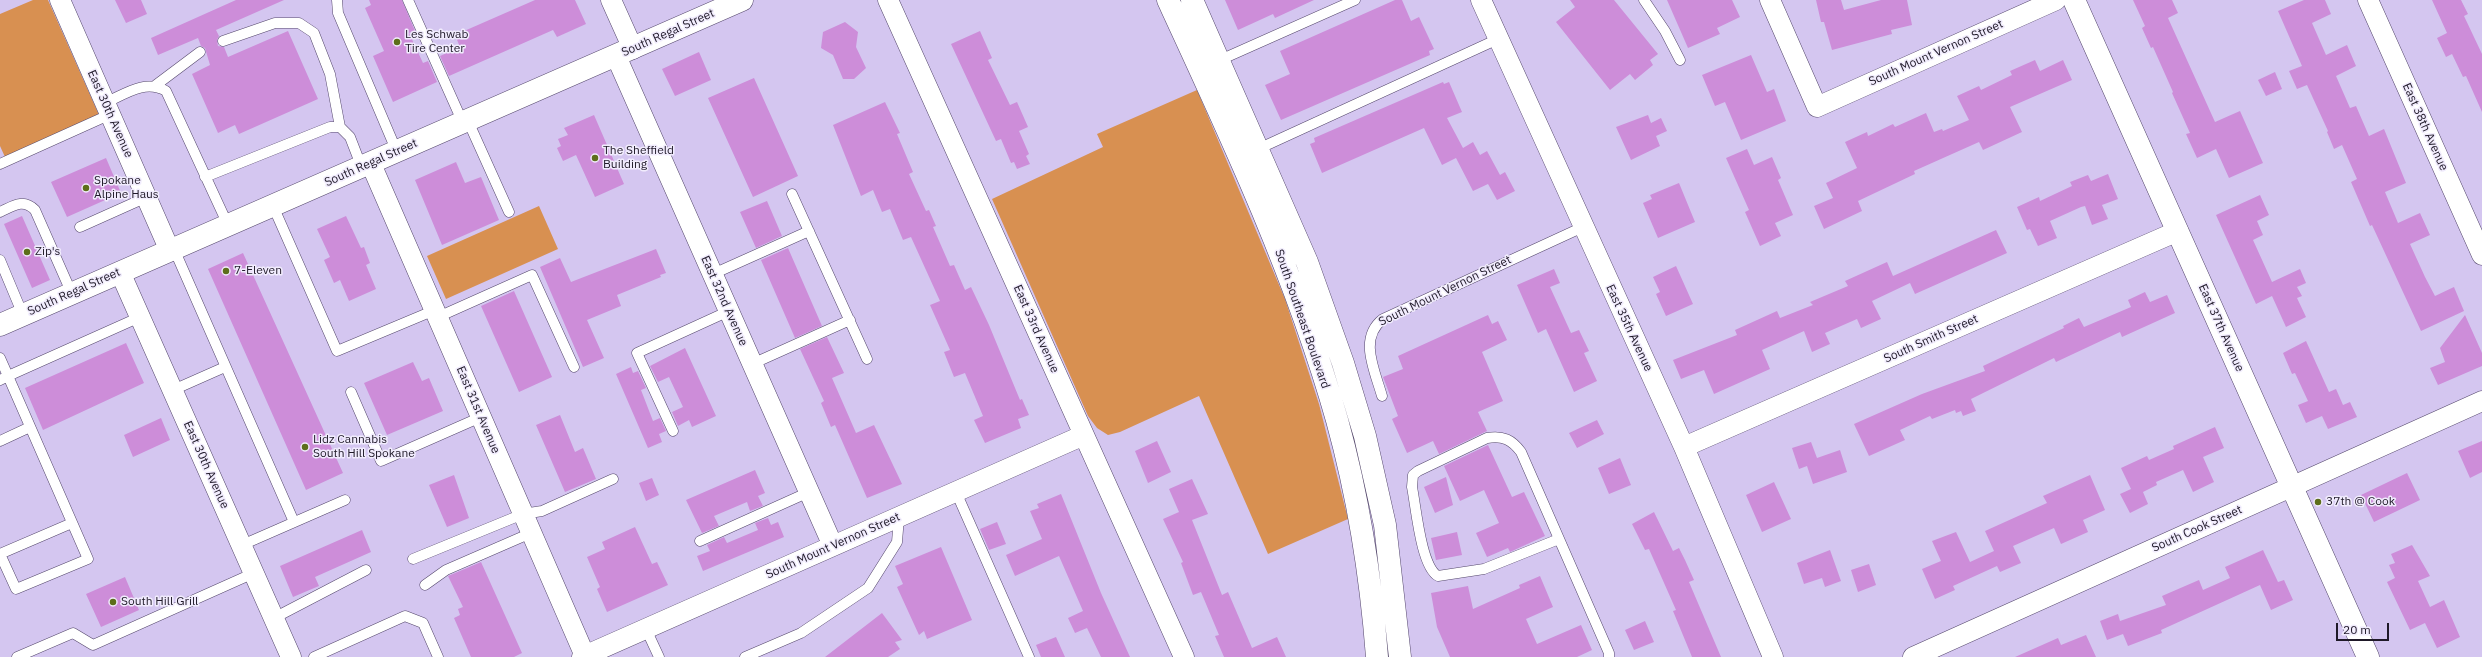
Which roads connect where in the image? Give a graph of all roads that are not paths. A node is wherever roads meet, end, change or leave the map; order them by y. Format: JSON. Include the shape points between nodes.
{"nodes":[{"id":1,"x":60,"y":0,"type":"edge"},
{"id":2,"x":337,"y":0,"type":"edge"},
{"id":3,"x":408,"y":0,"type":"edge"},
{"id":4,"x":611,"y":0,"type":"edge"},
{"id":5,"x":742,"y":0,"type":"edge"},
{"id":6,"x":888,"y":0,"type":"edge"},
{"id":7,"x":1168,"y":0,"type":"edge"},
{"id":8,"x":1192,"y":0,"type":"edge"},
{"id":9,"x":1355,"y":0,"type":"edge"},
{"id":10,"x":1481,"y":0,"type":"edge"},
{"id":11,"x":1644,"y":0,"type":"edge"},
{"id":12,"x":1770,"y":0,"type":"edge"},
{"id":13,"x":2056,"y":0,"type":"edge"},
{"id":14,"x":2074,"y":0,"type":"edge"},
{"id":15,"x":2368,"y":0,"type":"edge"},
{"id":16,"x":1498,"y":39,"type":"junction"},
{"id":17,"x":223,"y":41,"type":"dead end"},
{"id":18,"x":200,"y":52,"type":"dead end"},
{"id":19,"x":624,"y":53,"type":"junction"},
{"id":20,"x":1220,"y":60,"type":"junction"},
{"id":21,"x":1680,"y":60,"type":"dead end"},
{"id":22,"x":156,"y":85,"type":"junction"},
{"id":23,"x":108,"y":109,"type":"junction"},
{"id":24,"x":466,"y":122,"type":"junction"},
{"id":25,"x":340,"y":127,"type":"junction"},
{"id":26,"x":1258,"y":149,"type":"junction"},
{"id":27,"x":397,"y":152,"type":"junction"},
{"id":28,"x":0,"y":164,"type":"edge"},
{"id":29,"x":367,"y":166,"type":"junction"},
{"id":30,"x":206,"y":177,"type":"junction"},
{"id":31,"x":792,"y":194,"type":"dead end"},
{"id":32,"x":147,"y":198,"type":"junction"},
{"id":33,"x":273,"y":206,"type":"junction"},
{"id":34,"x":0,"y":212,"type":"edge"},
{"id":35,"x":509,"y":212,"type":"dead end"},
{"id":36,"x":228,"y":225,"type":"junction"},
{"id":37,"x":80,"y":227,"type":"dead end"},
{"id":38,"x":1583,"y":227,"type":"junction"},
{"id":39,"x":809,"y":231,"type":"junction"},
{"id":40,"x":2178,"y":231,"type":"junction"},
{"id":41,"x":172,"y":250,"type":"junction"},
{"id":42,"x":2482,"y":255,"type":"edge"},
{"id":43,"x":0,"y":260,"type":"edge"},
{"id":44,"x":120,"y":272,"type":"junction"},
{"id":45,"x":713,"y":274,"type":"junction"},
{"id":46,"x":72,"y":294,"type":"junction"},
{"id":47,"x":729,"y":311,"type":"junction"},
{"id":48,"x":437,"y":314,"type":"junction"},
{"id":49,"x":23,"y":315,"type":"junction"},
{"id":50,"x":140,"y":317,"type":"junction"},
{"id":51,"x":850,"y":320,"type":"junction"},
{"id":52,"x":0,"y":325,"type":"edge"},
{"id":53,"x":0,"y":358,"type":"edge"},
{"id":54,"x":867,"y":359,"type":"dead end"},
{"id":55,"x":752,"y":364,"type":"junction"},
{"id":56,"x":225,"y":367,"type":"junction"},
{"id":57,"x":574,"y":367,"type":"dead end"},
{"id":58,"x":4,"y":378,"type":"edge"},
{"id":59,"x":173,"y":390,"type":"junction"},
{"id":60,"x":351,"y":392,"type":"dead end"},
{"id":61,"x":1382,"y":396,"type":"dead end"},
{"id":62,"x":2482,"y":401,"type":"edge"},
{"id":63,"x":481,"y":417,"type":"junction"},
{"id":64,"x":30,"y":427,"type":"junction"},
{"id":65,"x":673,"y":431,"type":"dead end"},
{"id":66,"x":1084,"y":436,"type":"junction"},
{"id":67,"x":0,"y":441,"type":"edge"},
{"id":68,"x":1684,"y":447,"type":"junction"},
{"id":69,"x":613,"y":480,"type":"dead end"},
{"id":70,"x":2292,"y":487,"type":"junction"},
{"id":71,"x":809,"y":492,"type":"junction"},
{"id":72,"x":956,"y":492,"type":"junction"},
{"id":73,"x":345,"y":500,"type":"dead end"},
{"id":74,"x":523,"y":514,"type":"junction"},
{"id":75,"x":899,"y":517,"type":"junction"},
{"id":76,"x":294,"y":522,"type":"junction"},
{"id":77,"x":72,"y":523,"type":"junction"},
{"id":78,"x":532,"y":533,"type":"junction"},
{"id":79,"x":1559,"y":539,"type":"junction"},
{"id":80,"x":700,"y":541,"type":"dead end"},
{"id":81,"x":242,"y":545,"type":"junction"},
{"id":82,"x":833,"y":546,"type":"junction"},
{"id":83,"x":0,"y":554,"type":"edge"},
{"id":84,"x":412,"y":559,"type":"dead end"},
{"id":85,"x":366,"y":570,"type":"dead end"},
{"id":86,"x":254,"y":574,"type":"junction"},
{"id":87,"x":425,"y":585,"type":"dead end"},
{"id":88,"x":274,"y":618,"type":"junction"},
{"id":89,"x":646,"y":629,"type":"junction"},
{"id":90,"x":583,"y":656,"type":"edge"},
{"id":91,"x":17,"y":657,"type":"edge"},
{"id":92,"x":291,"y":657,"type":"edge"},
{"id":93,"x":314,"y":657,"type":"edge"},
{"id":94,"x":438,"y":657,"type":"edge"},
{"id":95,"x":659,"y":657,"type":"edge"},
{"id":96,"x":745,"y":657,"type":"edge"},
{"id":97,"x":1029,"y":657,"type":"edge"},
{"id":98,"x":1184,"y":657,"type":"edge"},
{"id":99,"x":1376,"y":657,"type":"edge"},
{"id":100,"x":1400,"y":657,"type":"edge"},
{"id":101,"x":1609,"y":657,"type":"edge"},
{"id":102,"x":1774,"y":657,"type":"edge"},
{"id":103,"x":1912,"y":657,"type":"edge"},
{"id":104,"x":2368,"y":657,"type":"edge"}],
"edges":[{"from":1,"to":23,"type":"street","name":"East 30th Avenue"},
{"from":2,"to":27,"type":"lane","via":[[338,13]]},
{"from":3,"to":24,"type":"lane"},
{"from":4,"to":19,"type":"street","name":"East 32nd Avenue"},
{"from":5,"to":19,"type":"main road","name":"South Regal Street"},
{"from":6,"to":66,"type":"street","name":"East 33rd Avenue"},
{"from":7,"to":99,"type":"main road","name":"South Southeast Boulevard","via":[[1280,252],[1313,342],[1337,421],[1360,524]]},
{"from":8,"to":20,"type":"main road","name":"South Southeast Boulevard"},
{"from":9,"to":20,"type":"lane"},
{"from":10,"to":16,"type":"street","name":"East 35th Avenue"},
{"from":11,"to":21,"type":"lane","via":[[1665,31]]},
{"from":12,"to":13,"type":"street","name":"South Mount Vernon Street","via":[[1817,107]]},
{"from":14,"to":40,"type":"main road","name":"East 37th Avenue"},
{"from":15,"to":42,"type":"street","name":"East 38th Avenue"},
{"from":16,"to":26,"type":"lane"},
{"from":16,"to":38,"type":"street","name":"East 35th Avenue"},
{"from":17,"to":25,"type":"lane","via":[[275,23],[298,23],[314,33],[330,74]]},
{"from":18,"to":22,"type":"lane"},
{"from":19,"to":24,"type":"main road","name":"South Regal Street"},
{"from":19,"to":45,"type":"street","name":"East 32nd Avenue"},
{"from":20,"to":26,"type":"main road","name":"South Southeast Boulevard"},
{"from":22,"to":23,"type":"lane","via":[[142,86]]},
{"from":22,"to":30,"type":"lane","via":[[166,91]]},
{"from":23,"to":28,"type":"lane"},
{"from":23,"to":32,"type":"street","name":"East 30th Avenue"},
{"from":24,"to":27,"type":"main road","name":"South Regal Street"},
{"from":24,"to":35,"type":"lane"},
{"from":25,"to":29,"type":"lane","via":[[350,137]]},
{"from":25,"to":30,"type":"lane","via":[[330,127]]},
{"from":26,"to":100,"type":"main road","name":"South Southeast Boulevard","via":[[1307,262],[1343,363],[1365,436],[1385,525]]},
{"from":27,"to":29,"type":"main road","name":"South Regal Street"},
{"from":29,"to":33,"type":"main road","name":"South Regal Street"},
{"from":29,"to":48,"type":"street","name":"East 31st Avenue"},
{"from":30,"to":36,"type":"lane"},
{"from":31,"to":39,"type":"lane"},
{"from":32,"to":37,"type":"lane"},
{"from":32,"to":41,"type":"street","name":"East 30th Avenue"},
{"from":33,"to":36,"type":"main road","name":"South Regal Street"},
{"from":33,"to":48,"type":"lane","via":[[337,351]]},
{"from":34,"to":46,"type":"lane","via":[[22,202],[29,204]]},
{"from":36,"to":41,"type":"main road","name":"South Regal Street"},
{"from":38,"to":61,"type":"lane","name":"South Mount Vernon Street","via":[[1382,319],[1374,325],[1370,337],[1370,350]]},
{"from":38,"to":68,"type":"street","name":"East 35th Avenue"},
{"from":39,"to":45,"type":"lane"},
{"from":39,"to":51,"type":"lane"},
{"from":40,"to":68,"type":"street","name":"South Smith Street"},
{"from":40,"to":70,"type":"main road","name":"East 37th Avenue"},
{"from":41,"to":44,"type":"main road","name":"South Regal Street"},
{"from":41,"to":56,"type":"lane"},
{"from":43,"to":49,"type":"lane"},
{"from":44,"to":46,"type":"main road","name":"South Regal Street"},
{"from":44,"to":50,"type":"street","name":"East 30th Avenue"},
{"from":45,"to":47,"type":"street","name":"East 32nd Avenue"},
{"from":46,"to":49,"type":"main road","name":"South Regal Street"},
{"from":47,"to":55,"type":"street","name":"East 32nd Avenue"},
{"from":47,"to":65,"type":"lane","via":[[637,353]]},
{"from":48,"to":57,"type":"lane","via":[[532,274]]},
{"from":48,"to":63,"type":"street","name":"East 31st Avenue"},
{"from":49,"to":52,"type":"main road","name":"South Regal Street"},
{"from":50,"to":58,"type":"lane"},
{"from":50,"to":59,"type":"street","name":"East 30th Avenue"},
{"from":51,"to":54,"type":"lane"},
{"from":51,"to":55,"type":"lane"},
{"from":53,"to":58,"type":"lane"},
{"from":55,"to":71,"type":"street","name":"East 32nd Avenue"},
{"from":56,"to":59,"type":"lane"},
{"from":56,"to":76,"type":"lane"},
{"from":58,"to":64,"type":"lane"},
{"from":59,"to":81,"type":"street","name":"East 30th Avenue"},
{"from":60,"to":63,"type":"lane","via":[[381,461]]},
{"from":62,"to":70,"type":"street","name":"South Cook Street"},
{"from":63,"to":74,"type":"street","name":"East 31st Avenue"},
{"from":64,"to":67,"type":"lane"},
{"from":64,"to":77,"type":"lane"},
{"from":66,"to":72,"type":"street","name":"South Mount Vernon Street"},
{"from":66,"to":98,"type":"street","name":"East 33rd Avenue"},
{"from":68,"to":102,"type":"street","name":"East 35th Avenue"},
{"from":69,"to":74,"type":"lane","via":[[542,511]]},
{"from":70,"to":103,"type":"street","name":"South Cook Street"},
{"from":70,"to":104,"type":"main road","name":"East 37th Avenue"},
{"from":71,"to":80,"type":"lane"},
{"from":71,"to":82,"type":"street","name":"East 32nd Avenue"},
{"from":72,"to":75,"type":"street","name":"South Mount Vernon Street"},
{"from":72,"to":97,"type":"lane"},
{"from":73,"to":76,"type":"lane"},
{"from":74,"to":78,"type":"street","name":"East 31st Avenue"},
{"from":74,"to":84,"type":"lane"},
{"from":75,"to":82,"type":"street","name":"South Mount Vernon Street"},
{"from":75,"to":96,"type":"lane","via":[[897,542],[868,588],[801,633]]},
{"from":76,"to":81,"type":"lane"},
{"from":77,"to":83,"type":"lane"},
{"from":77,"to":83,"type":"lane","via":[[88,558],[30,583],[16,589]]},
{"from":78,"to":87,"type":"lane","via":[[446,570]]},
{"from":78,"to":90,"type":"street","name":"East 31st Avenue"},
{"from":79,"to":79,"type":"lane","via":[[1521,452],[1506,438],[1487,438],[1418,470],[1413,475],[1412,487],[1426,561],[1432,574],[1445,577],[1491,566]]},
{"from":79,"to":101,"type":"lane"},
{"from":81,"to":86,"type":"street","name":"East 30th Avenue"},
{"from":82,"to":89,"type":"street","name":"South Mount Vernon Street"},
{"from":85,"to":88,"type":"lane"},
{"from":86,"to":88,"type":"street","name":"East 30th Avenue"},
{"from":86,"to":91,"type":"lane","via":[[92,645],[73,633]]},
{"from":88,"to":92,"type":"street","name":"East 30th Avenue"},
{"from":89,"to":90,"type":"street","name":"South Mount Vernon Street"},
{"from":89,"to":95,"type":"lane"},
{"from":93,"to":94,"type":"lane","via":[[405,616],[423,623]]}]}
